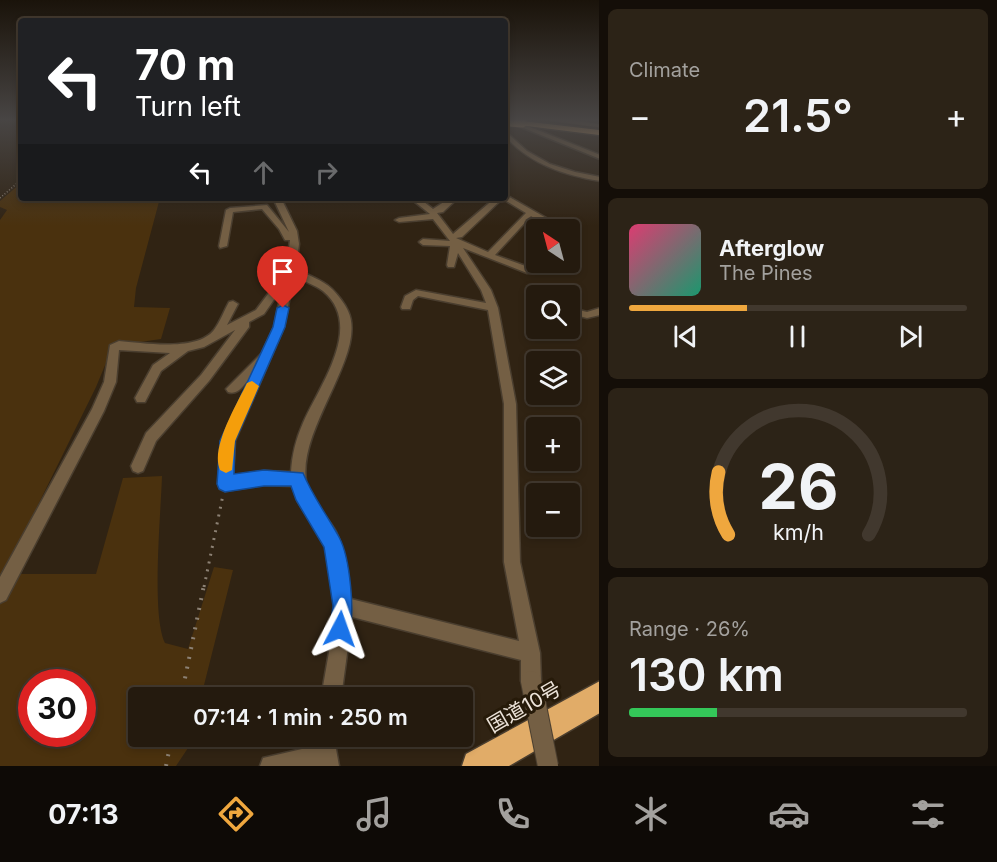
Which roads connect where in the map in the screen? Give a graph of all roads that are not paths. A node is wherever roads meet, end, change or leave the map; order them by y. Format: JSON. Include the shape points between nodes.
{"nodes":[{"id":1,"x":531,"y":155,"type":"edge"},
{"id":2,"x":599,"y":179,"type":"edge"},
{"id":3,"x":508,"y":198,"type":"edge"},
{"id":4,"x":278,"y":201,"type":"edge"},
{"id":5,"x":418,"y":201,"type":"edge"},
{"id":6,"x":450,"y":201,"type":"edge"},
{"id":7,"x":496,"y":201,"type":"edge"},
{"id":8,"x":531,"y":212,"type":"junction"},
{"id":9,"x":434,"y":214,"type":"junction"},
{"id":10,"x":540,"y":219,"type":"edge"},
{"id":11,"x":399,"y":220,"type":"dead end"},
{"id":12,"x":294,"y":241,"type":"junction"},
{"id":13,"x":454,"y":241,"type":"junction"},
{"id":14,"x":423,"y":242,"type":"dead end"},
{"id":15,"x":223,"y":246,"type":"dead end"},
{"id":16,"x":490,"y":255,"type":"junction"},
{"id":17,"x":451,"y":265,"type":"dead end"},
{"id":18,"x":526,"y":269,"type":"edge"},
{"id":19,"x":291,"y":270,"type":"junction"},
{"id":20,"x":233,"y":304,"type":"dead end"},
{"id":21,"x":406,"y":307,"type":"dead end"},
{"id":22,"x":493,"y":308,"type":"junction"},
{"id":23,"x":599,"y":311,"type":"edge"},
{"id":24,"x":580,"y":313,"type":"edge"},
{"id":25,"x":247,"y":320,"type":"junction"},
{"id":26,"x":216,"y":336,"type":"junction"},
{"id":27,"x":184,"y":348,"type":"junction"},
{"id":28,"x":267,"y":355,"type":"junction"},
{"id":29,"x":232,"y":389,"type":"dead end"},
{"id":30,"x":141,"y":398,"type":"dead end"},
{"id":31,"x":138,"y":466,"type":"dead end"},
{"id":32,"x":297,"y":479,"type":"junction"},
{"id":33,"x":0,"y":594,"type":"edge"},
{"id":34,"x":344,"y":606,"type":"junction"},
{"id":35,"x":531,"y":653,"type":"junction"},
{"id":36,"x":333,"y":687,"type":"edge"},
{"id":37,"x":599,"y":697,"type":"edge"},
{"id":38,"x":327,"y":752,"type":"edge"},
{"id":39,"x":271,"y":766,"type":"edge"},
{"id":40,"x":478,"y":766,"type":"edge"},
{"id":41,"x":548,"y":766,"type":"edge"}],
"edges":[{"from":1,"to":2,"type":"street","via":[[565,172]]},
{"from":3,"to":8,"type":"street"},
{"from":4,"to":12,"type":"street"},
{"from":5,"to":9,"type":"street"},
{"from":6,"to":9,"type":"street"},
{"from":7,"to":13,"type":"street"},
{"from":8,"to":10,"type":"street"},
{"from":8,"to":16,"type":"street"},
{"from":9,"to":11,"type":"street"},
{"from":9,"to":13,"type":"street"},
{"from":12,"to":15,"type":"street","via":[[289,240],[264,207],[230,210]]},
{"from":12,"to":19,"type":"street"},
{"from":13,"to":14,"type":"street"},
{"from":13,"to":16,"type":"street"},
{"from":13,"to":17,"type":"street"},
{"from":13,"to":22,"type":"street","via":[[486,290]]},
{"from":16,"to":18,"type":"street"},
{"from":19,"to":25,"type":"street","via":[[260,312]]},
{"from":19,"to":28,"type":"street","via":[[279,327]]},
{"from":19,"to":32,"type":"street","via":[[330,293],[344,312],[348,336],[301,447]]},
{"from":20,"to":26,"type":"street"},
{"from":21,"to":22,"type":"street","via":[[408,298],[416,293]]},
{"from":22,"to":35,"type":"street","via":[[510,404],[512,562]]},
{"from":23,"to":24,"type":"street"},
{"from":25,"to":26,"type":"street"},
{"from":25,"to":31,"type":"street","via":[[205,378],[151,437]]},
{"from":26,"to":27,"type":"street"},
{"from":27,"to":30,"type":"street","via":[[157,368]]},
{"from":27,"to":33,"type":"street","via":[[114,348],[110,382],[98,411]]},
{"from":28,"to":29,"type":"street","via":[[258,359]]},
{"from":28,"to":32,"type":"street","via":[[228,441],[225,484],[264,478]]},
{"from":32,"to":34,"type":"street","via":[[333,544]]},
{"from":34,"to":35,"type":"street"},
{"from":34,"to":36,"type":"street"},
{"from":35,"to":41,"type":"street","bridge":true,"via":[[531,681]]},
{"from":37,"to":40,"type":"highway","name":"国道10号"},
{"from":38,"to":39,"type":"street"}]}
